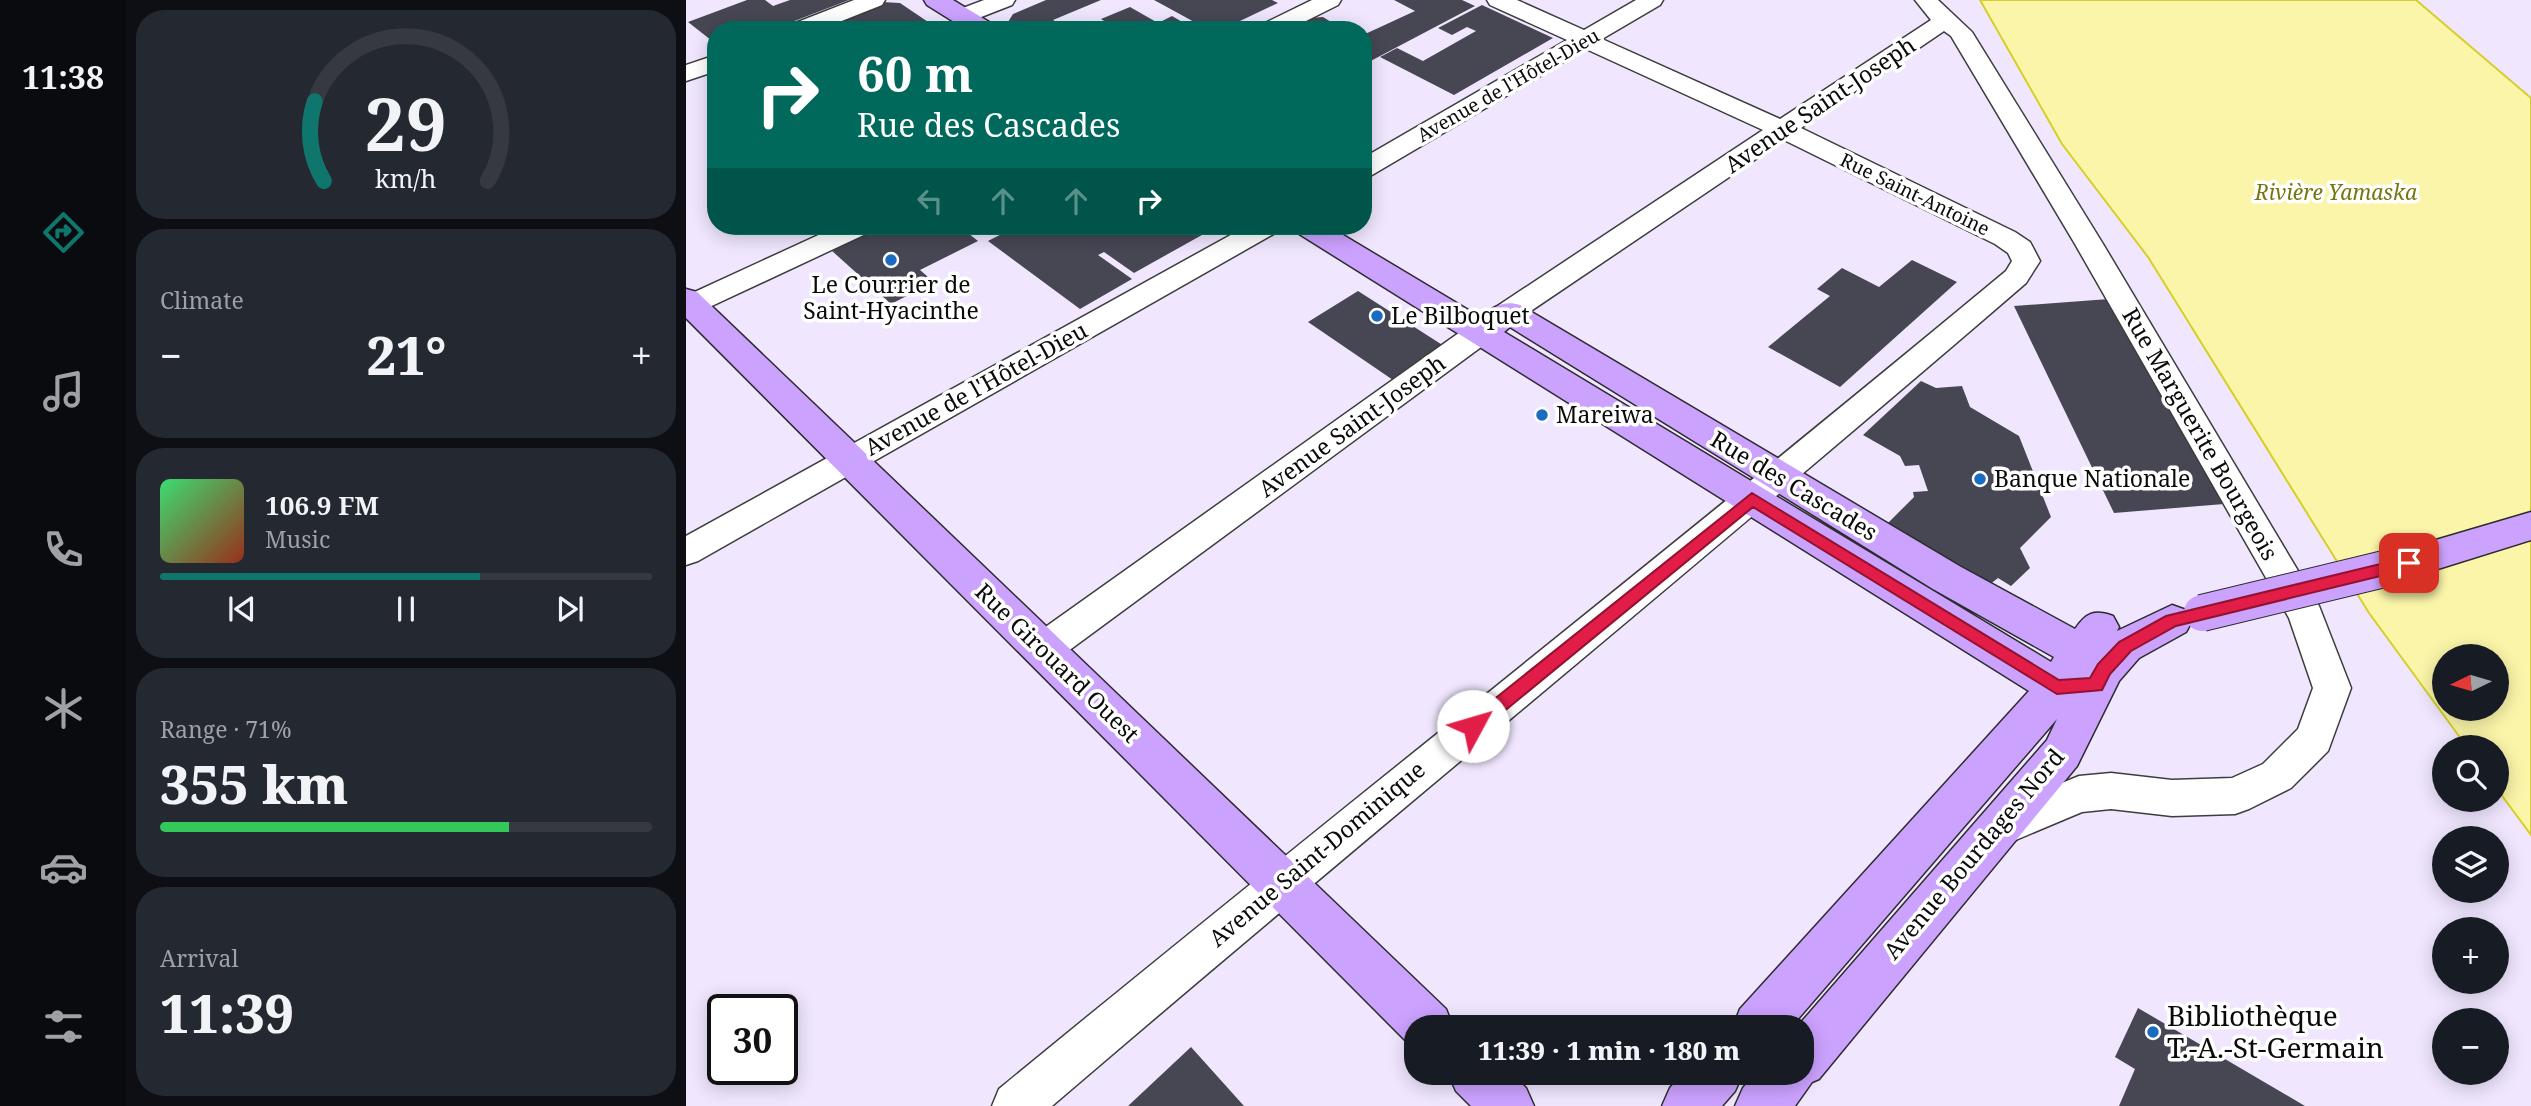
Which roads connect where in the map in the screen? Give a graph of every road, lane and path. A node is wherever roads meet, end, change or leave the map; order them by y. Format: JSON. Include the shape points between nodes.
{"nodes":[{"id":1,"x":874,"y":0,"type":"edge"},
{"id":2,"x":936,"y":0,"type":"edge"},
{"id":3,"x":1004,"y":0,"type":"edge"},
{"id":4,"x":1330,"y":0,"type":"edge"},
{"id":5,"x":1498,"y":0,"type":"edge"},
{"id":6,"x":1652,"y":0,"type":"edge"},
{"id":7,"x":1299,"y":5,"type":"edge"},
{"id":8,"x":1935,"y":11,"type":"edge"},
{"id":9,"x":963,"y":16,"type":"junction"},
{"id":10,"x":821,"y":21,"type":"edge"},
{"id":11,"x":971,"y":21,"type":"edge"},
{"id":12,"x":1280,"y":21,"type":"edge"},
{"id":13,"x":1585,"y":39,"type":"junction"},
{"id":14,"x":707,"y":66,"type":"edge"},
{"id":15,"x":686,"y":74,"type":"edge"},
{"id":16,"x":1784,"y":130,"type":"junction"},
{"id":17,"x":1372,"y":164,"type":"edge"},
{"id":18,"x":840,"y":235,"type":"edge"},
{"id":19,"x":1251,"y":235,"type":"edge"},
{"id":20,"x":1325,"y":235,"type":"edge"},
{"id":21,"x":688,"y":304,"type":"edge"},
{"id":22,"x":1495,"y":322,"type":"junction"},
{"id":23,"x":850,"y":460,"type":"junction"},
{"id":24,"x":1766,"y":488,"type":"junction"},
{"id":25,"x":2531,"y":526,"type":"edge"},
{"id":26,"x":686,"y":552,"type":"edge"},
{"id":27,"x":2187,"y":617,"type":"junction"},
{"id":28,"x":1043,"y":649,"type":"junction"},
{"id":29,"x":2083,"y":663,"type":"junction"},
{"id":30,"x":1999,"y":828,"type":"junction"},
{"id":31,"x":1281,"y":883,"type":"junction"},
{"id":32,"x":1416,"y":1015,"type":"edge"},
{"id":33,"x":1769,"y":1015,"type":"edge"},
{"id":34,"x":1814,"y":1050,"type":"edge"},
{"id":35,"x":1486,"y":1085,"type":"edge"},
{"id":36,"x":1706,"y":1085,"type":"edge"},
{"id":37,"x":1016,"y":1106,"type":"edge"},
{"id":38,"x":1508,"y":1106,"type":"edge"},
{"id":39,"x":1688,"y":1106,"type":"edge"}],
"edges":[{"from":1,"to":10,"type":"street"},
{"from":2,"to":9,"type":"street"},
{"from":3,"to":9,"type":"street"},
{"from":4,"to":7,"type":"street"},
{"from":5,"to":13,"type":"street","name":"Rue Saint-Antoine"},
{"from":6,"to":13,"type":"street","name":"Avenue de l'Hôtel-Dieu"},
{"from":7,"to":12,"type":"street"},
{"from":8,"to":16,"type":"street","name":"Avenue Saint-Joseph"},
{"from":8,"to":30,"type":"street","name":"Rue Marguerite Bourgeois","via":[[1960,32],[2015,119],[2306,616],[2332,688],[2314,739],[2277,776],[2235,796],[2079,794]]},
{"from":9,"to":11,"type":"street"},
{"from":13,"to":16,"type":"street","name":"Rue Saint-Antoine"},
{"from":13,"to":17,"type":"street","name":"Avenue de l'Hôtel-Dieu"},
{"from":14,"to":15,"type":"street"},
{"from":16,"to":22,"type":"street","name":"Avenue Saint-Joseph"},
{"from":16,"to":24,"type":"street","name":"Rue Saint-Antoine","via":[[2005,238],[2020,248],[2026,261],[2016,277]]},
{"from":18,"to":21,"type":"street"},
{"from":19,"to":23,"type":"street","name":"Avenue de l'Hôtel-Dieu"},
{"from":20,"to":22,"type":"street","name":"Rue des Cascades"},
{"from":21,"to":23,"type":"street","name":"Rue Girouard Ouest"},
{"from":22,"to":24,"type":"street","name":"Rue des Cascades"},
{"from":22,"to":24,"type":"street","name":"Rue des Cascades","via":[[1571,350]]},
{"from":22,"to":28,"type":"street","name":"Avenue Saint-Joseph"},
{"from":23,"to":26,"type":"street","name":"Avenue de l'Hôtel-Dieu"},
{"from":23,"to":28,"type":"street","name":"Rue Girouard Ouest"},
{"from":24,"to":29,"type":"street","name":"Rue des Cascades"},
{"from":24,"to":29,"type":"street","name":"Rue des Cascades","via":[[2020,619]]},
{"from":24,"to":31,"type":"street","name":"Avenue Saint-Dominique"},
{"from":25,"to":27,"type":"street","bridge":true,"via":[[2409,563]]},
{"from":27,"to":29,"type":"street"},
{"from":27,"to":29,"type":"street","name":"Avenue Bourdages Nord","via":[[2125,646],[2104,669]]},
{"from":28,"to":31,"type":"street","name":"Rue Girouard Ouest"},
{"from":29,"to":30,"type":"street","name":"Avenue Bourdages Nord","via":[[2062,753]]},
{"from":29,"to":33,"type":"street","name":"Avenue Bourdages Nord"},
{"from":30,"to":34,"type":"street","name":"Avenue Bourdages Nord"},
{"from":31,"to":32,"type":"street","name":"Rue Girouard Ouest"},
{"from":31,"to":37,"type":"street","name":"Avenue Saint-Dominique"},
{"from":35,"to":38,"type":"street"},
{"from":36,"to":39,"type":"street"}]}
